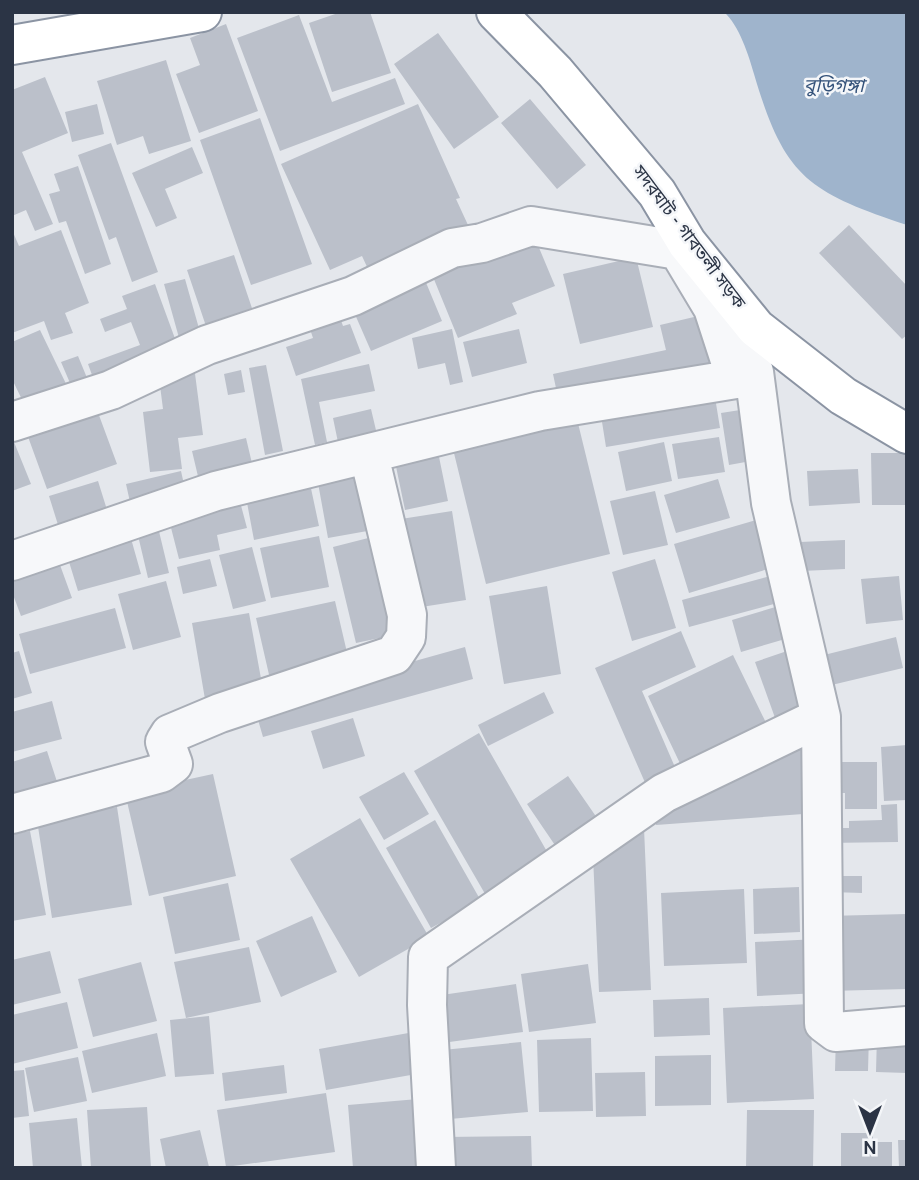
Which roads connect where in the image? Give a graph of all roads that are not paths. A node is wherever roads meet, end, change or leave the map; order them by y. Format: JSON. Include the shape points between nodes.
{"nodes":[{"id":1,"x":202,"y":12,"type":"edge"},
{"id":2,"x":496,"y":12,"type":"edge"},
{"id":3,"x":12,"y":45,"type":"edge"},
{"id":4,"x":683,"y":246,"type":"junction"},
{"id":5,"x":12,"y":422,"type":"edge"},
{"id":6,"x":907,"y":434,"type":"edge"},
{"id":7,"x":369,"y":454,"type":"junction"},
{"id":8,"x":12,"y":561,"type":"edge"},
{"id":9,"x":821,"y":717,"type":"junction"},
{"id":10,"x":12,"y":814,"type":"edge"},
{"id":11,"x":907,"y":1026,"type":"edge"},
{"id":12,"x":436,"y":1168,"type":"edge"}],
"edges":[{"from":1,"to":3,"type":"highway"},
{"from":2,"to":4,"type":"highway","name":"সদরঘাট - গাবতলী সড়ক","via":[[555,72],[648,183]]},
{"from":4,"to":5,"type":"street","via":[[531,226],[452,248],[353,296],[207,345],[111,390]]},
{"from":4,"to":6,"type":"highway","name":"সদরঘাট - গাবতলী সড়ক","via":[[756,328],[843,396]]},
{"from":4,"to":7,"type":"street","via":[[713,308],[736,379],[540,411]]},
{"from":4,"to":9,"type":"street","via":[[754,372],[771,503]]},
{"from":7,"to":8,"type":"street","via":[[216,491]]},
{"from":7,"to":10,"type":"street","via":[[407,615],[406,638],[394,654],[170,734],[165,742],[173,764],[161,773]]},
{"from":9,"to":11,"type":"street","via":[[824,1023],[836,1032]]},
{"from":9,"to":12,"type":"street","via":[[664,793],[428,957]]}]}
